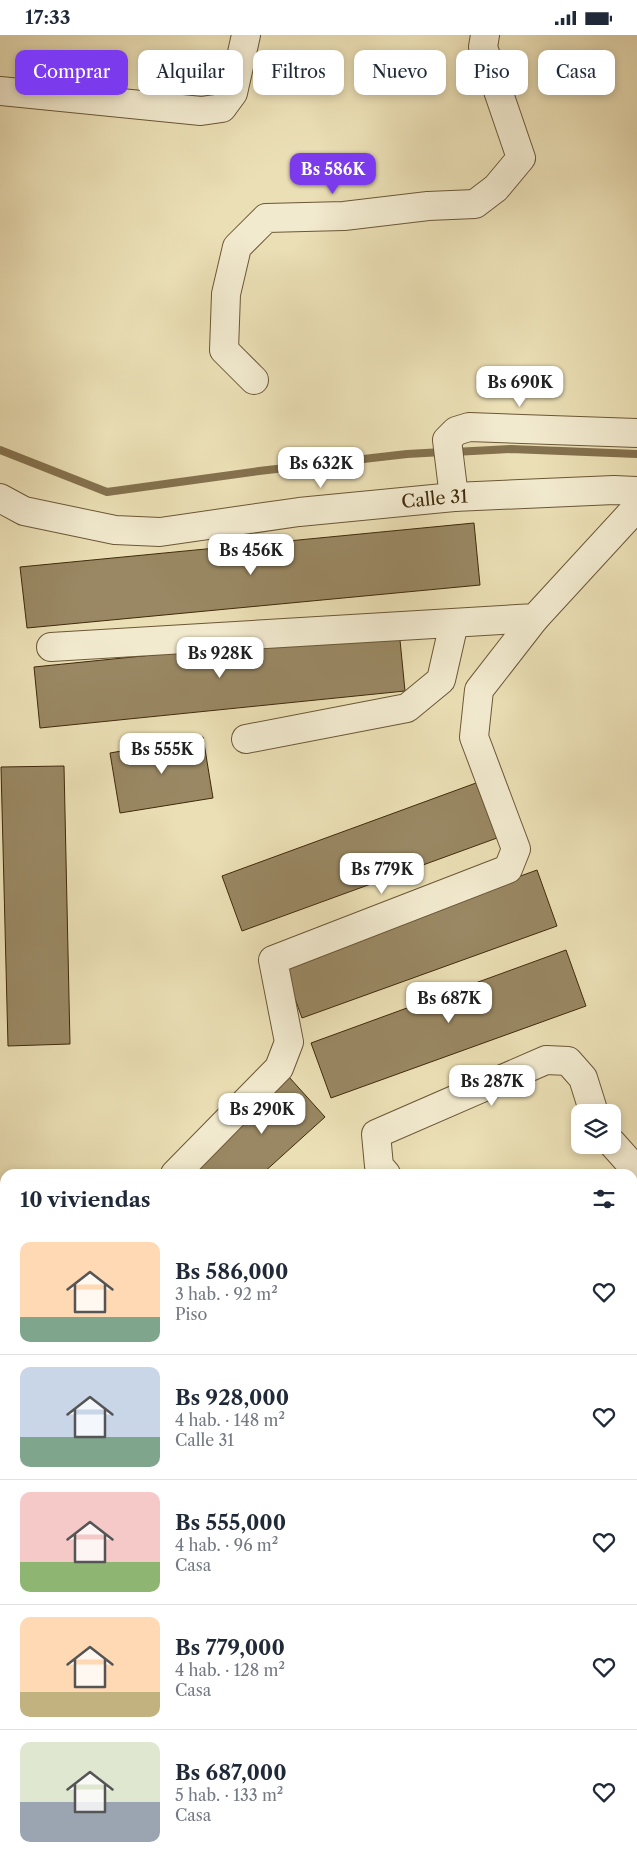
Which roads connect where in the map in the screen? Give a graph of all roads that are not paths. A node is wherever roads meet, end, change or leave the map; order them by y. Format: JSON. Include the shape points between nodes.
{"nodes":[{"id":1,"x":246,"y":35,"type":"edge"},
{"id":2,"x":485,"y":35,"type":"edge"},
{"id":3,"x":0,"y":91,"type":"edge"},
{"id":4,"x":254,"y":380,"type":"dead end"},
{"id":5,"x":637,"y":433,"type":"edge"},
{"id":6,"x":450,"y":472,"type":"junction"},
{"id":7,"x":637,"y":491,"type":"edge"},
{"id":8,"x":0,"y":498,"type":"edge"},
{"id":9,"x":637,"y":507,"type":"edge"},
{"id":10,"x":535,"y":618,"type":"junction"},
{"id":11,"x":454,"y":623,"type":"junction"},
{"id":12,"x":51,"y":647,"type":"dead end"},
{"id":13,"x":246,"y":739,"type":"dead end"},
{"id":14,"x":591,"y":1104,"type":"edge"},
{"id":15,"x":621,"y":1153,"type":"edge"},
{"id":16,"x":180,"y":1169,"type":"edge"},
{"id":17,"x":382,"y":1169,"type":"edge"},
{"id":18,"x":635,"y":1169,"type":"edge"}],
"edges":[{"from":1,"to":3,"type":"street","via":[[233,93],[222,108],[201,111]]},
{"from":2,"to":4,"type":"street","via":[[483,47],[521,158],[496,188],[475,204],[344,216],[266,218],[236,247],[226,294],[224,350]]},
{"from":5,"to":6,"type":"street","via":[[469,427],[456,431],[447,440]]},
{"from":6,"to":7,"type":"street","name":"Calle 31"},
{"from":6,"to":8,"type":"street","name":"Calle 31","via":[[299,512],[160,532],[115,531],[24,511]]},
{"from":9,"to":10,"type":"street"},
{"from":10,"to":11,"type":"street"},
{"from":10,"to":16,"type":"street","via":[[480,690],[474,737],[516,849],[508,869],[273,960],[289,1042],[279,1067]]},
{"from":11,"to":12,"type":"street"},
{"from":11,"to":13,"type":"street","via":[[441,680],[407,708]]},
{"from":14,"to":17,"type":"street","via":[[583,1078],[568,1061],[546,1060],[376,1134]]},
{"from":15,"to":18,"type":"street"}]}
